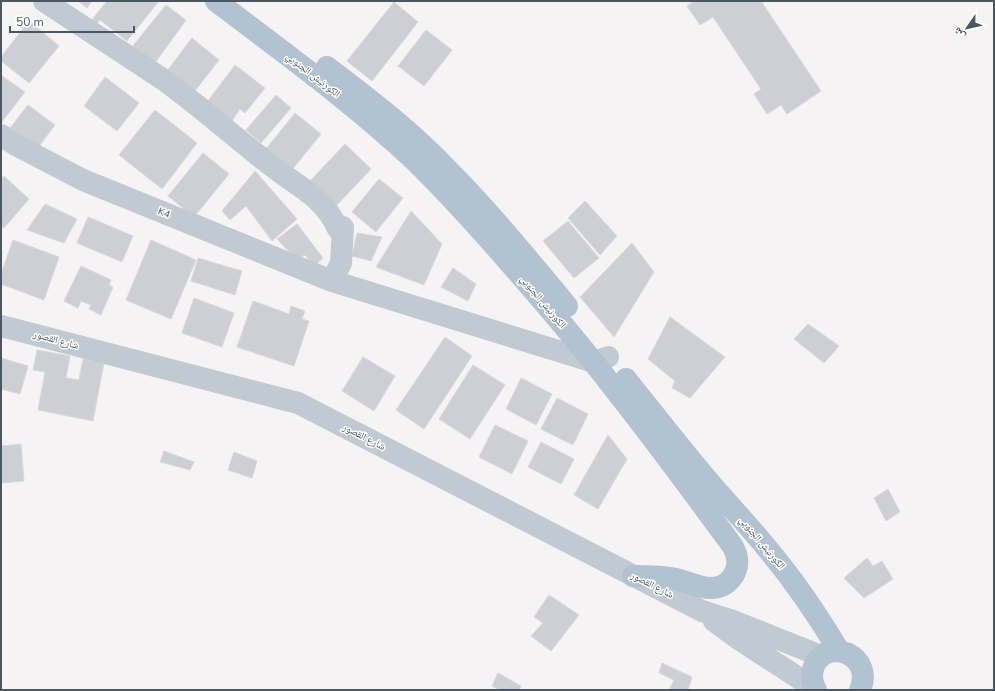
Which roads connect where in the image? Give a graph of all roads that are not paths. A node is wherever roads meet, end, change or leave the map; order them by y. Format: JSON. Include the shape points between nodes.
{"nodes":[{"id":1,"x":44,"y":1,"type":"edge"},
{"id":2,"x":216,"y":1,"type":"edge"},
{"id":3,"x":240,"y":1,"type":"edge"},
{"id":4,"x":1,"y":135,"type":"edge"},
{"id":5,"x":332,"y":281,"type":"junction"},
{"id":6,"x":1,"y":326,"type":"edge"},
{"id":7,"x":601,"y":360,"type":"junction"},
{"id":8,"x":633,"y":576,"type":"junction"},
{"id":9,"x":702,"y":611,"type":"junction"},
{"id":10,"x":830,"y":654,"type":"junction"},
{"id":11,"x":861,"y":666,"type":"junction"},
{"id":12,"x":815,"y":689,"type":"edge"},
{"id":13,"x":860,"y":690,"type":"edge"},
{"id":14,"x":880,"y":690,"type":"edge"}],
"edges":[{"from":1,"to":5,"type":"street","via":[[162,79],[319,201],[338,229],[343,227],[341,263]]},
{"from":2,"to":7,"type":"main road","name":"الكورنيش الجنوبي","via":[[350,104],[414,160],[488,238],[541,299]]},
{"from":3,"to":7,"type":"main road","name":"الكورنيش الجنوبي","via":[[390,116],[447,168],[506,234]]},
{"from":4,"to":5,"type":"street","name":"K4","via":[[83,180]]},
{"from":5,"to":7,"type":"street","name":"K4"},
{"from":6,"to":8,"type":"street","name":"شارع القصور","via":[[298,403]]},
{"from":7,"to":8,"type":"main road","name":"الكورنيش الجنوبي","via":[[616,390],[729,541],[737,558],[733,577],[717,588],[705,588],[677,579]]},
{"from":7,"to":10,"type":"main road","name":"الكورنيش الجنوبي","via":[[781,565],[822,624]]},
{"from":8,"to":9,"type":"street","name":"شارع القصور"},
{"from":9,"to":10,"type":"street"},
{"from":9,"to":12,"type":"street","via":[[736,638]]},
{"from":10,"to":11,"type":"main road","via":[[848,653],[856,658]]},
{"from":10,"to":12,"type":"main road","via":[[816,663],[812,671]]},
{"from":11,"to":13,"type":"main road","via":[[863,675]]},
{"from":11,"to":14,"type":"main road"}]}
